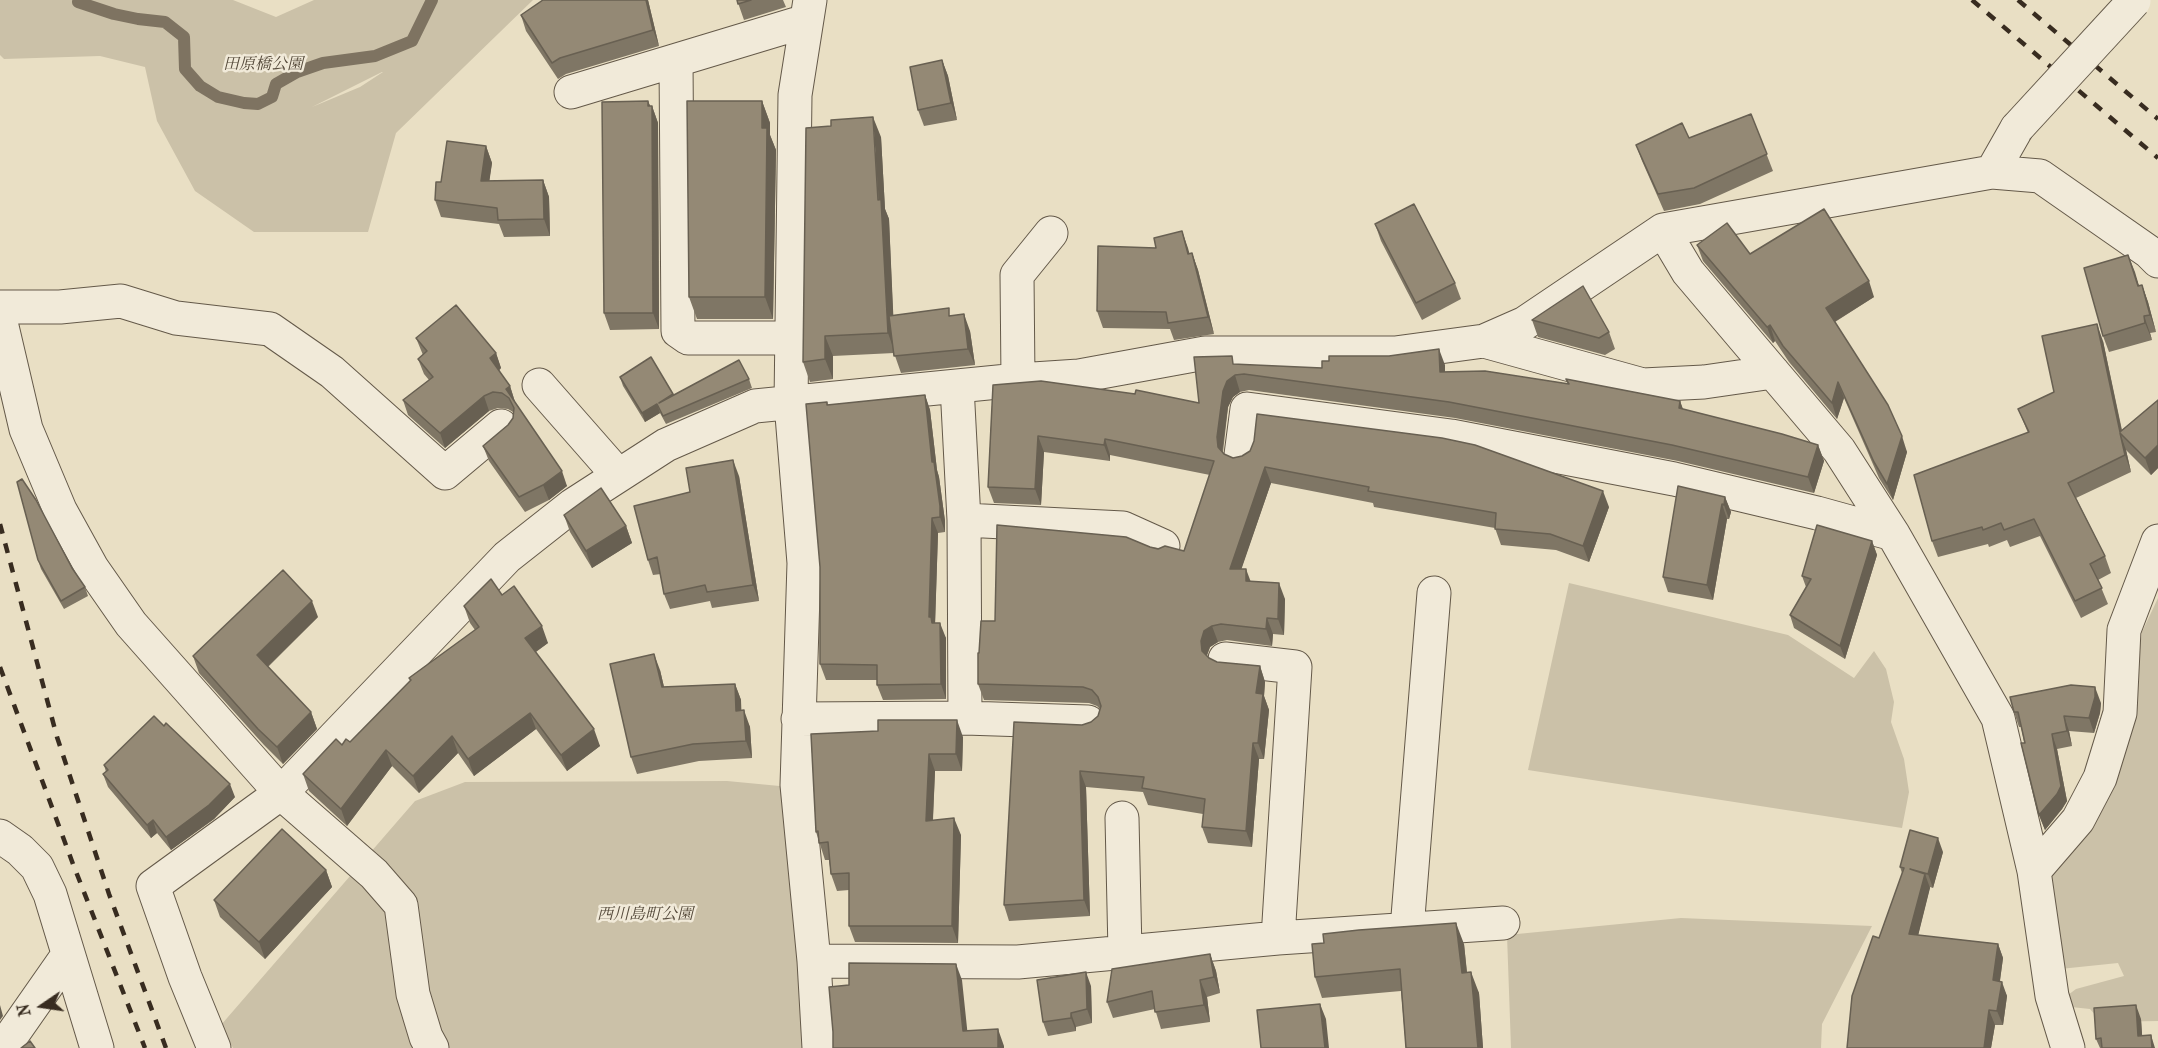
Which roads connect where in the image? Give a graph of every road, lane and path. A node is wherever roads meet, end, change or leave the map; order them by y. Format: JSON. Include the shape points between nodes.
{"nodes":[{"id":1,"x":2134,"y":1,"type":"edge"},
{"id":2,"x":808,"y":11,"type":"edge"},
{"id":3,"x":676,"y":62,"type":"junction"},
{"id":4,"x":571,"y":92,"type":"dead end"},
{"id":5,"x":1992,"y":172,"type":"junction"},
{"id":6,"x":1663,"y":230,"type":"junction"},
{"id":7,"x":1051,"y":233,"type":"dead end"},
{"id":8,"x":2158,"y":261,"type":"edge"},
{"id":9,"x":0,"y":307,"type":"edge"},
{"id":10,"x":0,"y":318,"type":"edge"},
{"id":11,"x":791,"y":338,"type":"junction"},
{"id":12,"x":1484,"y":341,"type":"junction"},
{"id":13,"x":1773,"y":372,"type":"junction"},
{"id":14,"x":1018,"y":380,"type":"junction"},
{"id":15,"x":539,"y":385,"type":"dead end"},
{"id":16,"x":957,"y":386,"type":"junction"},
{"id":17,"x":791,"y":403,"type":"junction"},
{"id":18,"x":501,"y":426,"type":"dead end"},
{"id":19,"x":1241,"y":455,"type":"edge"},
{"id":20,"x":618,"y":474,"type":"junction"},
{"id":21,"x":964,"y":520,"type":"junction"},
{"id":22,"x":1893,"y":534,"type":"junction"},
{"id":23,"x":2158,"y":541,"type":"edge"},
{"id":24,"x":1163,"y":546,"type":"edge"},
{"id":25,"x":1434,"y":593,"type":"dead end"},
{"id":26,"x":1226,"y":659,"type":"dead end"},
{"id":27,"x":798,"y":718,"type":"junction"},
{"id":28,"x":965,"y":718,"type":"junction"},
{"id":29,"x":1088,"y":722,"type":"edge"},
{"id":30,"x":281,"y":793,"type":"junction"},
{"id":31,"x":1122,"y":818,"type":"dead end"},
{"id":32,"x":0,"y":836,"type":"edge"},
{"id":33,"x":2034,"y":871,"type":"junction"},
{"id":34,"x":1503,"y":923,"type":"dead end"},
{"id":35,"x":1407,"y":929,"type":"junction"},
{"id":36,"x":1278,"y":938,"type":"junction"},
{"id":37,"x":1125,"y":952,"type":"junction"},
{"id":38,"x":68,"y":955,"type":"junction"},
{"id":39,"x":814,"y":961,"type":"junction"},
{"id":40,"x":2,"y":1048,"type":"edge"},
{"id":41,"x":97,"y":1048,"type":"edge"},
{"id":42,"x":214,"y":1048,"type":"edge"},
{"id":43,"x":432,"y":1048,"type":"edge"},
{"id":44,"x":819,"y":1048,"type":"edge"},
{"id":45,"x":2068,"y":1048,"type":"edge"}],
"edges":[{"from":1,"to":5,"type":"street","bridge":true,"via":[[2017,128]]},
{"from":2,"to":3,"type":"street"},
{"from":2,"to":11,"type":"street","via":[[795,95]]},
{"from":3,"to":4,"type":"street"},
{"from":3,"to":11,"type":"street","via":[[678,331],[688,338]]},
{"from":5,"to":6,"type":"street"},
{"from":5,"to":8,"type":"street","via":[[2040,176]]},
{"from":6,"to":12,"type":"street","via":[[1526,324]]},
{"from":6,"to":13,"type":"street","via":[[1688,272]]},
{"from":7,"to":14,"type":"street","via":[[1017,275]]},
{"from":9,"to":18,"type":"street","via":[[121,301],[176,318],[270,329],[332,372],[444,473]]},
{"from":10,"to":30,"type":"street","via":[[26,429],[60,510],[92,568],[132,624]]},
{"from":11,"to":17,"type":"street"},
{"from":12,"to":13,"type":"street","via":[[1643,385],[1704,382]]},
{"from":12,"to":14,"type":"street","via":[[1395,353],[1205,353],[1079,375]]},
{"from":13,"to":22,"type":"street","via":[[1839,450]]},
{"from":14,"to":16,"type":"street"},
{"from":15,"to":20,"type":"street"},
{"from":16,"to":17,"type":"street"},
{"from":16,"to":21,"type":"street"},
{"from":17,"to":20,"type":"street","via":[[755,406],[666,445]]},
{"from":17,"to":27,"type":"street","via":[[804,563]]},
{"from":19,"to":22,"type":"street","via":[[1247,409],[1451,436],[1674,478]]},
{"from":20,"to":30,"type":"street","via":[[507,556]]},
{"from":21,"to":24,"type":"street","via":[[1123,528]]},
{"from":21,"to":28,"type":"street"},
{"from":22,"to":33,"type":"street","via":[[1998,718]]},
{"from":23,"to":33,"type":"street","via":[[2124,630],[2120,713],[2100,778],[2078,820]]},
{"from":25,"to":35,"type":"street"},
{"from":26,"to":36,"type":"street","via":[[1296,667]]},
{"from":27,"to":28,"type":"street"},
{"from":27,"to":39,"type":"street","via":[[797,785]]},
{"from":28,"to":29,"type":"street"},
{"from":30,"to":42,"type":"street","via":[[153,886]]},
{"from":30,"to":43,"type":"street","via":[[374,874],[401,905],[413,994]]},
{"from":31,"to":37,"type":"street"},
{"from":32,"to":38,"type":"street","via":[[37,867],[50,894]]},
{"from":33,"to":45,"type":"street","via":[[2052,996]]},
{"from":34,"to":35,"type":"street"},
{"from":35,"to":36,"type":"street"},
{"from":36,"to":37,"type":"street"},
{"from":37,"to":39,"type":"street","via":[[1018,962]]},
{"from":38,"to":40,"type":"street"},
{"from":38,"to":41,"type":"street"},
{"from":39,"to":44,"type":"street"}]}
